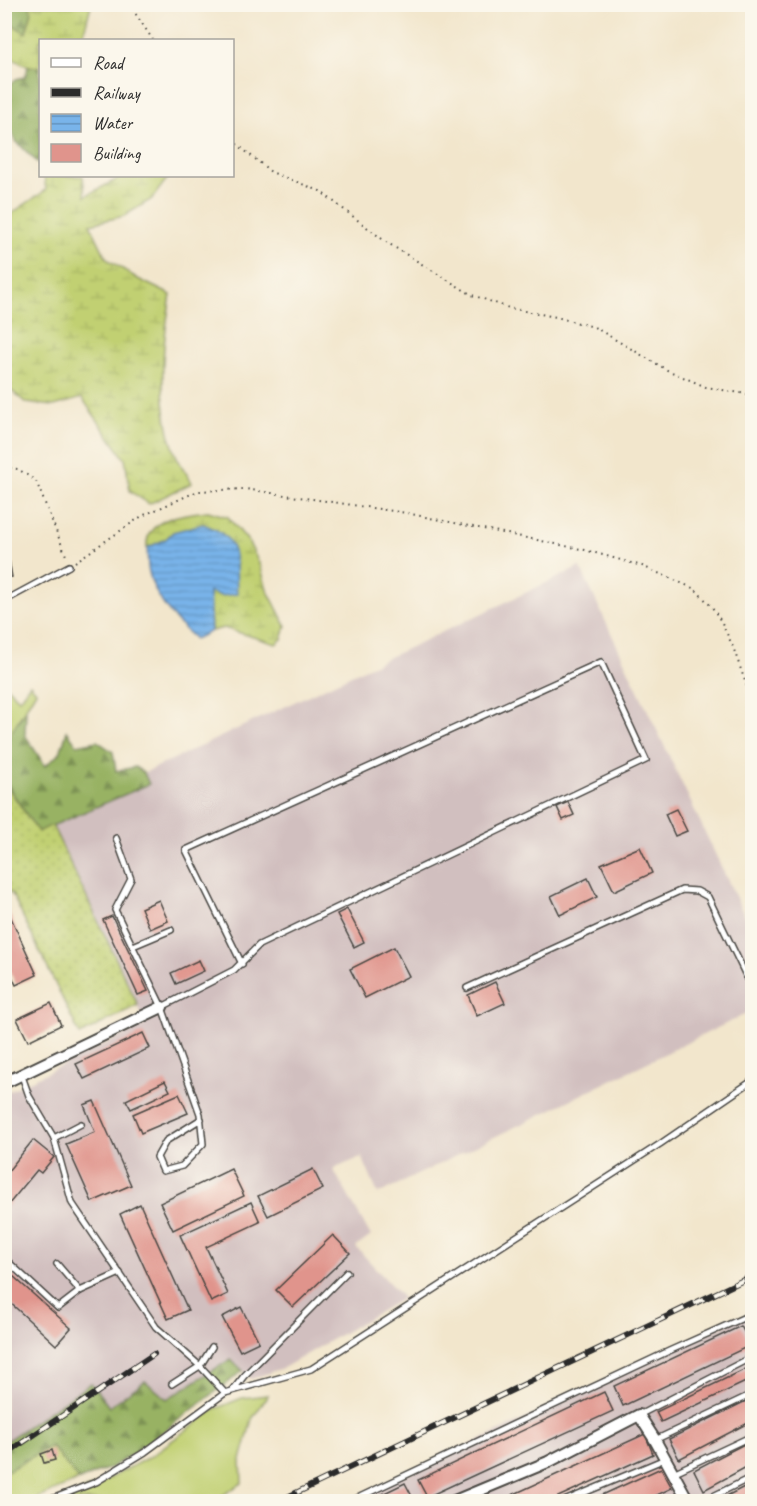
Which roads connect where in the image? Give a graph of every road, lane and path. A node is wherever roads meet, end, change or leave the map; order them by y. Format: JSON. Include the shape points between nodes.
{"nodes":[{"id":1,"x":129,"y":4,"type":"edge"},
{"id":2,"x":152,"y":39,"type":"edge"},
{"id":3,"x":234,"y":142,"type":"edge"},
{"id":4,"x":753,"y":395,"type":"edge"},
{"id":5,"x":4,"y":468,"type":"edge"},
{"id":6,"x":69,"y":566,"type":"junction"},
{"id":7,"x":4,"y":602,"type":"edge"},
{"id":8,"x":753,"y":701,"type":"edge"},
{"id":9,"x":116,"y":838,"type":"dead end"},
{"id":10,"x":171,"y":930,"type":"dead end"},
{"id":11,"x":133,"y":946,"type":"junction"},
{"id":12,"x":242,"y":964,"type":"junction"},
{"id":13,"x":467,"y":988,"type":"dead end"},
{"id":14,"x":753,"y":988,"type":"edge"},
{"id":15,"x":162,"y":1007,"type":"junction"},
{"id":16,"x":22,"y":1076,"type":"junction"},
{"id":17,"x":753,"y":1081,"type":"edge"},
{"id":18,"x":4,"y":1083,"type":"edge"},
{"id":19,"x":201,"y":1119,"type":"junction"},
{"id":20,"x":81,"y":1124,"type":"dead end"},
{"id":21,"x":54,"y":1138,"type":"junction"},
{"id":22,"x":4,"y":1258,"type":"edge"},
{"id":23,"x":57,"y":1264,"type":"dead end"},
{"id":24,"x":347,"y":1272,"type":"dead end"},
{"id":25,"x":120,"y":1273,"type":"junction"},
{"id":26,"x":80,"y":1291,"type":"junction"},
{"id":27,"x":753,"y":1314,"type":"edge"},
{"id":28,"x":212,"y":1347,"type":"dead end"},
{"id":29,"x":753,"y":1357,"type":"edge"},
{"id":30,"x":200,"y":1366,"type":"junction"},
{"id":31,"x":172,"y":1384,"type":"dead end"},
{"id":32,"x":233,"y":1390,"type":"junction"},
{"id":33,"x":225,"y":1393,"type":"junction"},
{"id":34,"x":753,"y":1394,"type":"edge"},
{"id":35,"x":639,"y":1415,"type":"junction"},
{"id":36,"x":753,"y":1436,"type":"edge"},
{"id":37,"x":655,"y":1440,"type":"junction"},
{"id":38,"x":665,"y":1459,"type":"junction"},
{"id":39,"x":673,"y":1473,"type":"junction"},
{"id":40,"x":753,"y":1477,"type":"edge"},
{"id":41,"x":687,"y":1498,"type":"edge"},
{"id":42,"x":44,"y":1502,"type":"edge"},
{"id":43,"x":349,"y":1502,"type":"edge"},
{"id":44,"x":452,"y":1502,"type":"edge"},
{"id":45,"x":562,"y":1502,"type":"edge"},
{"id":46,"x":668,"y":1502,"type":"edge"},
{"id":47,"x":701,"y":1502,"type":"edge"}],
"edges":[{"from":1,"to":2,"type":"path"},
{"from":3,"to":4,"type":"path","via":[[271,172],[320,191],[386,242],[472,295],[509,308],[594,327],[667,370],[706,387]]},
{"from":5,"to":6,"type":"path","via":[[18,469],[36,482]]},
{"from":6,"to":7,"type":"lane"},
{"from":6,"to":8,"type":"path","via":[[142,516],[198,491],[245,489],[406,513],[585,550],[642,566],[695,589],[722,623]]},
{"from":9,"to":11,"type":"lane","via":[[131,879],[116,910]]},
{"from":10,"to":11,"type":"lane"},
{"from":11,"to":15,"type":"lane"},
{"from":12,"to":12,"type":"lane","via":[[259,945],[646,760],[601,662],[186,850]]},
{"from":12,"to":15,"type":"lane"},
{"from":13,"to":14,"type":"lane","via":[[682,890],[708,897]]},
{"from":15,"to":16,"type":"street"},
{"from":15,"to":19,"type":"lane"},
{"from":16,"to":18,"type":"street"},
{"from":16,"to":21,"type":"lane"},
{"from":17,"to":32,"type":"lane","via":[[311,1369]]},
{"from":19,"to":19,"type":"lane","via":[[203,1144],[182,1166],[163,1171],[156,1157],[166,1141]]},
{"from":20,"to":21,"type":"lane"},
{"from":21,"to":25,"type":"lane","via":[[72,1203]]},
{"from":22,"to":26,"type":"lane","via":[[58,1308]]},
{"from":23,"to":26,"type":"lane"},
{"from":24,"to":32,"type":"lane"},
{"from":25,"to":26,"type":"lane"},
{"from":25,"to":30,"type":"lane","via":[[156,1327]]},
{"from":27,"to":43,"type":"lane"},
{"from":28,"to":30,"type":"lane"},
{"from":29,"to":35,"type":"lane"},
{"from":30,"to":31,"type":"lane"},
{"from":30,"to":33,"type":"lane"},
{"from":32,"to":33,"type":"lane"},
{"from":33,"to":42,"type":"lane","via":[[126,1464],[96,1482]]},
{"from":34,"to":37,"type":"lane"},
{"from":35,"to":37,"type":"street"},
{"from":35,"to":44,"type":"street","via":[[548,1462]]},
{"from":36,"to":39,"type":"lane"},
{"from":37,"to":38,"type":"street"},
{"from":38,"to":39,"type":"street"},
{"from":38,"to":45,"type":"lane"},
{"from":39,"to":41,"type":"street"},
{"from":40,"to":47,"type":"lane"},
{"from":41,"to":46,"type":"lane"}]}
